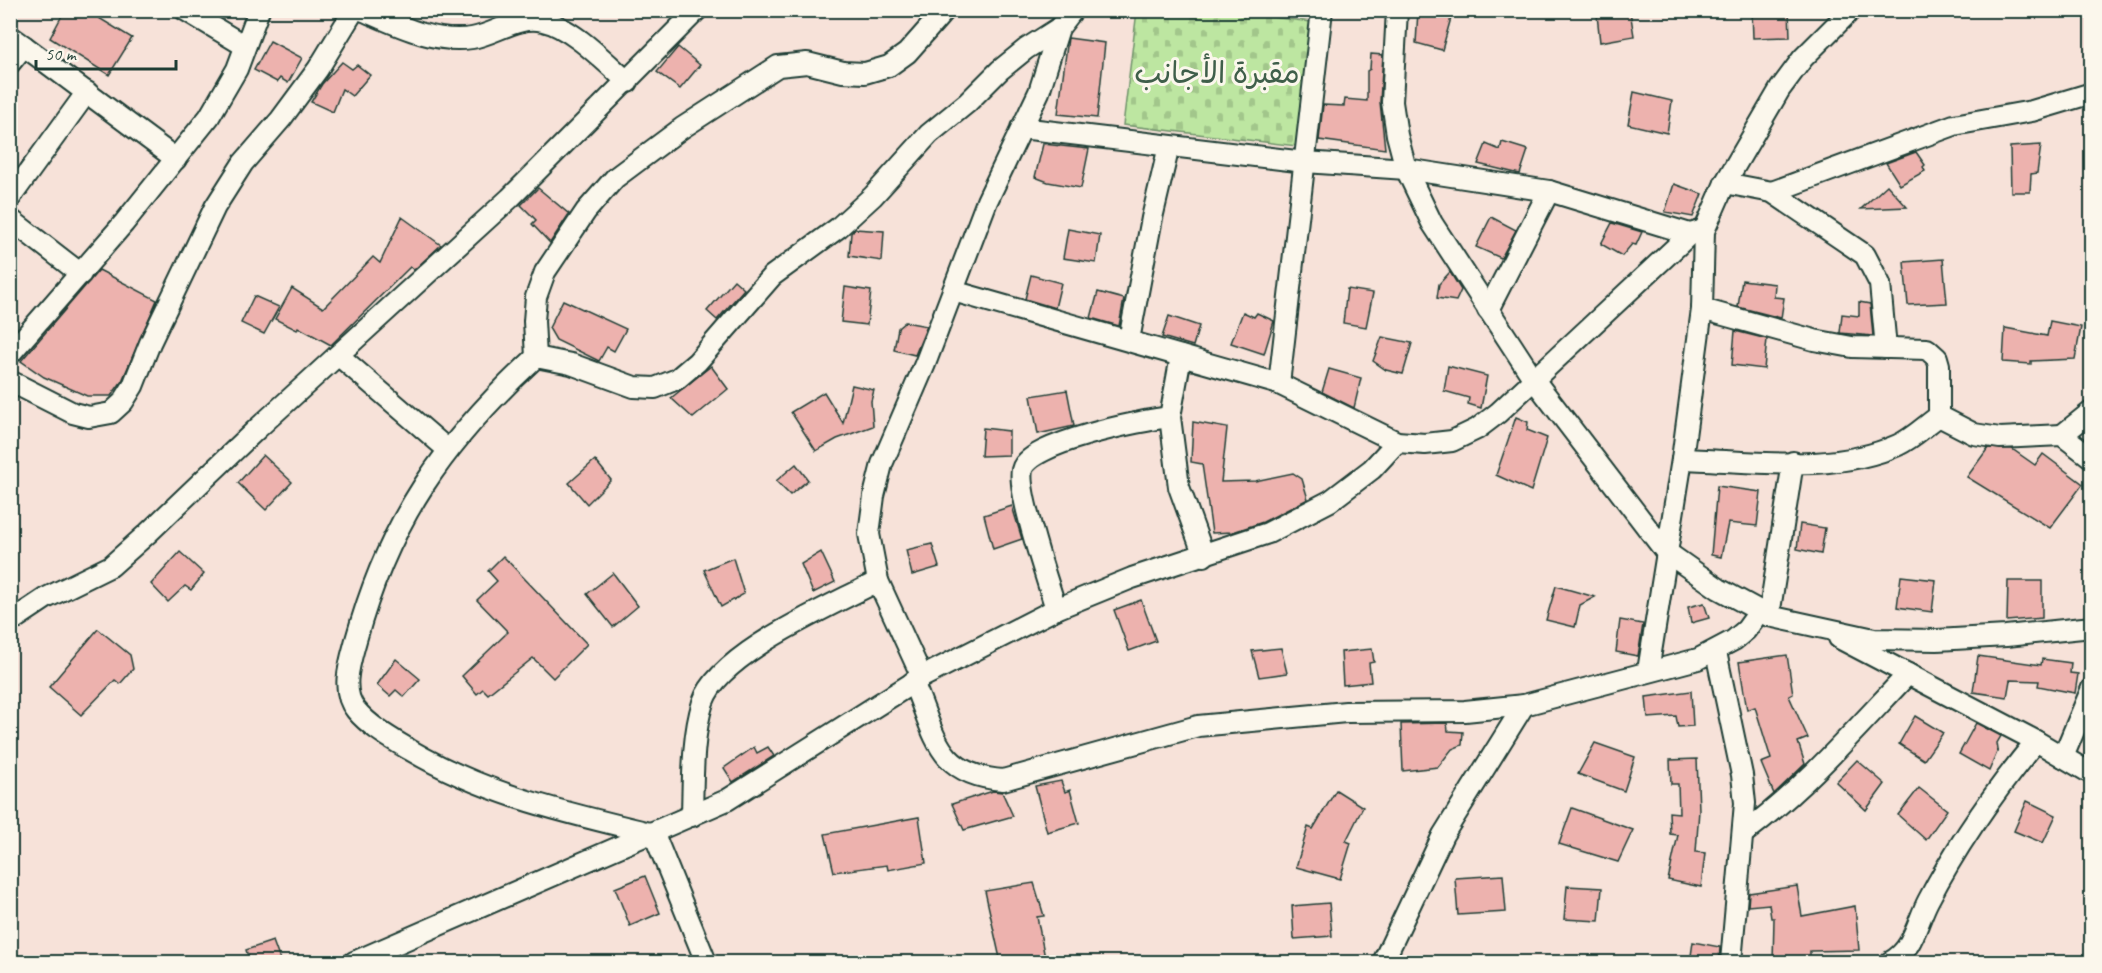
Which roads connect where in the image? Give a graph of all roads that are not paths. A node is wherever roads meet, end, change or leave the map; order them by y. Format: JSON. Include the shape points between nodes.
{"nodes":[{"id":1,"x":184,"y":10,"type":"edge"},
{"id":2,"x":259,"y":10,"type":"edge"},
{"id":3,"x":354,"y":10,"type":"edge"},
{"id":4,"x":362,"y":10,"type":"edge"},
{"id":5,"x":697,"y":10,"type":"edge"},
{"id":6,"x":945,"y":10,"type":"edge"},
{"id":7,"x":1073,"y":10,"type":"edge"},
{"id":8,"x":1322,"y":10,"type":"edge"},
{"id":9,"x":1397,"y":10,"type":"edge"},
{"id":10,"x":1851,"y":10,"type":"edge"},
{"id":11,"x":528,"y":15,"type":"edge"},
{"id":12,"x":1059,"y":28,"type":"junction"},
{"id":13,"x":17,"y":41,"type":"edge"},
{"id":14,"x":245,"y":46,"type":"junction"},
{"id":15,"x":10,"y":63,"type":"edge"},
{"id":16,"x":628,"y":82,"type":"junction"},
{"id":17,"x":87,"y":92,"type":"junction"},
{"id":18,"x":2091,"y":93,"type":"edge"},
{"id":19,"x":1021,"y":128,"type":"junction"},
{"id":20,"x":1169,"y":146,"type":"junction"},
{"id":21,"x":176,"y":159,"type":"junction"},
{"id":22,"x":1305,"y":162,"type":"junction"},
{"id":23,"x":1406,"y":170,"type":"junction"},
{"id":24,"x":1725,"y":183,"type":"junction"},
{"id":25,"x":1549,"y":191,"type":"junction"},
{"id":26,"x":1772,"y":192,"type":"junction"},
{"id":27,"x":10,"y":198,"type":"edge"},
{"id":28,"x":10,"y":219,"type":"edge"},
{"id":29,"x":1696,"y":232,"type":"junction"},
{"id":30,"x":81,"y":274,"type":"junction"},
{"id":31,"x":953,"y":291,"type":"junction"},
{"id":32,"x":1702,"y":309,"type":"junction"},
{"id":33,"x":1488,"y":310,"type":"junction"},
{"id":34,"x":1129,"y":340,"type":"junction"},
{"id":35,"x":1886,"y":348,"type":"junction"},
{"id":36,"x":10,"y":354,"type":"edge"},
{"id":37,"x":338,"y":354,"type":"junction"},
{"id":38,"x":536,"y":357,"type":"junction"},
{"id":39,"x":1181,"y":357,"type":"junction"},
{"id":40,"x":10,"y":381,"type":"edge"},
{"id":41,"x":1535,"y":381,"type":"junction"},
{"id":42,"x":1279,"y":384,"type":"junction"},
{"id":43,"x":2091,"y":411,"type":"edge"},
{"id":44,"x":1940,"y":416,"type":"junction"},
{"id":45,"x":1170,"y":417,"type":"junction"},
{"id":46,"x":2062,"y":435,"type":"junction"},
{"id":47,"x":1397,"y":442,"type":"junction"},
{"id":48,"x":447,"y":449,"type":"junction"},
{"id":49,"x":2091,"y":458,"type":"edge"},
{"id":50,"x":1682,"y":459,"type":"junction"},
{"id":51,"x":1792,"y":462,"type":"junction"},
{"id":52,"x":1665,"y":551,"type":"junction"},
{"id":53,"x":1204,"y":556,"type":"junction"},
{"id":54,"x":878,"y":581,"type":"junction"},
{"id":55,"x":1056,"y":609,"type":"junction"},
{"id":56,"x":1764,"y":614,"type":"junction"},
{"id":57,"x":10,"y":622,"type":"edge"},
{"id":58,"x":1818,"y":627,"type":"junction"},
{"id":59,"x":2091,"y":627,"type":"edge"},
{"id":60,"x":1716,"y":652,"type":"junction"},
{"id":61,"x":1648,"y":671,"type":"junction"},
{"id":62,"x":1908,"y":674,"type":"junction"},
{"id":63,"x":918,"y":680,"type":"junction"},
{"id":64,"x":2091,"y":688,"type":"edge"},
{"id":65,"x":1524,"y":705,"type":"junction"},
{"id":66,"x":2036,"y":741,"type":"junction"},
{"id":67,"x":2063,"y":757,"type":"junction"},
{"id":68,"x":2091,"y":774,"type":"edge"},
{"id":69,"x":692,"y":816,"type":"junction"},
{"id":70,"x":1744,"y":833,"type":"junction"},
{"id":71,"x":654,"y":834,"type":"junction"},
{"id":72,"x":354,"y":963,"type":"edge"},
{"id":73,"x":706,"y":963,"type":"edge"},
{"id":74,"x":1383,"y":963,"type":"edge"},
{"id":75,"x":1731,"y":963,"type":"edge"},
{"id":76,"x":1890,"y":963,"type":"edge"}],
"edges":[{"from":1,"to":14,"type":"street"},
{"from":2,"to":14,"type":"street"},
{"from":3,"to":40,"type":"street","via":[[318,69],[243,163],[215,207],[123,402],[111,413],[89,417]]},
{"from":4,"to":11,"type":"street","via":[[414,31],[454,39],[493,32]]},
{"from":5,"to":16,"type":"street"},
{"from":6,"to":38,"type":"street","via":[[908,53],[889,66],[865,73],[807,63],[778,66],[615,177],[586,211],[545,272],[536,297]]},
{"from":7,"to":12,"type":"street"},
{"from":8,"to":22,"type":"street"},
{"from":9,"to":23,"type":"street","via":[[1392,102]]},
{"from":10,"to":24,"type":"street","via":[[1803,58],[1780,89]]},
{"from":11,"to":16,"type":"street","via":[[570,35]]},
{"from":12,"to":19,"type":"street","via":[[1039,92]]},
{"from":12,"to":38,"type":"street","via":[[1000,70],[929,134],[838,228],[772,276],[697,362],[677,379],[655,388],[634,387],[571,364]]},
{"from":13,"to":15,"type":"street"},
{"from":13,"to":17,"type":"street"},
{"from":14,"to":21,"type":"street","via":[[224,95]]},
{"from":16,"to":37,"type":"street","via":[[510,198]]},
{"from":17,"to":21,"type":"street"},
{"from":17,"to":27,"type":"street"},
{"from":18,"to":26,"type":"street","via":[[2032,111],[1954,124]]},
{"from":19,"to":20,"type":"street"},
{"from":19,"to":31,"type":"street","via":[[987,201]]},
{"from":20,"to":22,"type":"street"},
{"from":20,"to":34,"type":"street"},
{"from":21,"to":30,"type":"street"},
{"from":22,"to":23,"type":"street"},
{"from":22,"to":42,"type":"street"},
{"from":23,"to":25,"type":"street"},
{"from":23,"to":33,"type":"street","via":[[1432,223]]},
{"from":24,"to":26,"type":"street"},
{"from":24,"to":29,"type":"street"},
{"from":25,"to":29,"type":"street"},
{"from":25,"to":33,"type":"street"},
{"from":26,"to":35,"type":"street","via":[[1865,255],[1880,284]]},
{"from":28,"to":30,"type":"street"},
{"from":29,"to":32,"type":"street"},
{"from":29,"to":41,"type":"street"},
{"from":30,"to":36,"type":"street"},
{"from":31,"to":34,"type":"street"},
{"from":31,"to":54,"type":"street","via":[[882,464],[869,534]]},
{"from":32,"to":35,"type":"street","via":[[1814,340]]},
{"from":32,"to":50,"type":"street"},
{"from":33,"to":41,"type":"street"},
{"from":34,"to":39,"type":"street"},
{"from":35,"to":44,"type":"street","via":[[1927,348],[1937,358]]},
{"from":37,"to":48,"type":"street"},
{"from":37,"to":57,"type":"street","via":[[111,566],[46,598]]},
{"from":38,"to":48,"type":"street"},
{"from":39,"to":42,"type":"street"},
{"from":39,"to":45,"type":"street"},
{"from":41,"to":47,"type":"street","via":[[1477,429],[1452,441]]},
{"from":41,"to":52,"type":"street"},
{"from":42,"to":47,"type":"street"},
{"from":43,"to":46,"type":"street"},
{"from":44,"to":46,"type":"street","via":[[1974,434],[2000,438]]},
{"from":44,"to":51,"type":"street","via":[[1900,444],[1873,454],[1844,460]]},
{"from":45,"to":53,"type":"street","via":[[1179,487]]},
{"from":45,"to":55,"type":"street","via":[[1105,428],[1042,452],[1023,466],[1026,504]]},
{"from":46,"to":49,"type":"street"},
{"from":47,"to":53,"type":"street","via":[[1372,469],[1330,501],[1268,533]]},
{"from":48,"to":71,"type":"street","via":[[390,544],[368,596],[348,678],[348,695],[355,709],[392,740],[489,790]]},
{"from":50,"to":51,"type":"street"},
{"from":50,"to":52,"type":"street"},
{"from":51,"to":56,"type":"street"},
{"from":52,"to":56,"type":"street","via":[[1719,589]]},
{"from":52,"to":61,"type":"street"},
{"from":53,"to":55,"type":"street","via":[[1132,578]]},
{"from":54,"to":63,"type":"street"},
{"from":54,"to":69,"type":"street","via":[[768,639],[733,662],[717,679],[704,701],[697,739]]},
{"from":55,"to":63,"type":"street"},
{"from":56,"to":58,"type":"street"},
{"from":56,"to":60,"type":"street"},
{"from":58,"to":59,"type":"street","via":[[1874,639],[1937,640]]},
{"from":58,"to":62,"type":"street"},
{"from":60,"to":61,"type":"street"},
{"from":60,"to":70,"type":"street","via":[[1742,775]]},
{"from":61,"to":65,"type":"street"},
{"from":62,"to":66,"type":"street"},
{"from":62,"to":70,"type":"street","via":[[1815,773]]},
{"from":63,"to":65,"type":"street","via":[[946,758],[973,776],[1003,780],[1198,726],[1346,712],[1465,711]]},
{"from":63,"to":69,"type":"street","via":[[728,800]]},
{"from":64,"to":67,"type":"street"},
{"from":65,"to":74,"type":"street","via":[[1443,835]]},
{"from":66,"to":67,"type":"street"},
{"from":66,"to":76,"type":"street","via":[[1965,835],[1924,908],[1913,936]]},
{"from":67,"to":68,"type":"street"},
{"from":69,"to":71,"type":"street"},
{"from":70,"to":75,"type":"street"},
{"from":71,"to":72,"type":"street"},
{"from":71,"to":73,"type":"street"}]}
